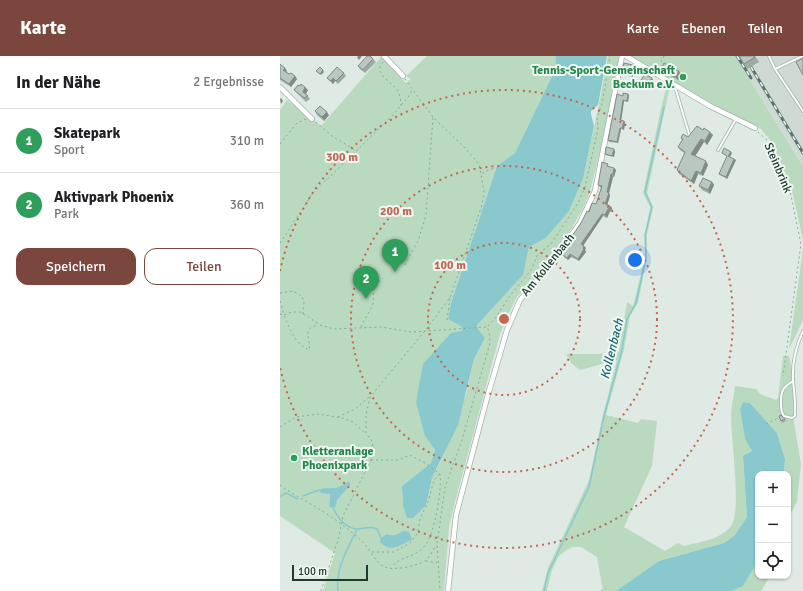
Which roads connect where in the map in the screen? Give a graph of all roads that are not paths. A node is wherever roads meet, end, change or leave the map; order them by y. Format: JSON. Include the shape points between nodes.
{"nodes":[{"id":1,"x":622,"y":56,"type":"edge"},
{"id":2,"x":626,"y":56,"type":"edge"},
{"id":3,"x":769,"y":56,"type":"edge"},
{"id":4,"x":803,"y":56,"type":"edge"},
{"id":5,"x":385,"y":57,"type":"edge"},
{"id":6,"x":776,"y":69,"type":"junction"},
{"id":7,"x":403,"y":76,"type":"road end"},
{"id":8,"x":674,"y":86,"type":"junction"},
{"id":9,"x":280,"y":87,"type":"edge"},
{"id":10,"x":803,"y":111,"type":"edge"},
{"id":11,"x":311,"y":118,"type":"road end"},
{"id":12,"x":736,"y":119,"type":"junction"},
{"id":13,"x":755,"y":128,"type":"road end"},
{"id":14,"x":690,"y":137,"type":"edge"},
{"id":15,"x":718,"y":150,"type":"dead end"},
{"id":16,"x":803,"y":331,"type":"edge"},
{"id":17,"x":793,"y":381,"type":"junction"},
{"id":18,"x":448,"y":591,"type":"edge"}],
"edges":[{"from":1,"to":18,"type":"street","name":"Am Kollenbach","via":[[595,191],[589,206],[552,262],[520,300],[507,330],[456,515]]},
{"from":2,"to":8,"type":"street"},
{"from":3,"to":6,"type":"lane"},
{"from":4,"to":6,"type":"lane"},
{"from":5,"to":7,"type":"street"},
{"from":6,"to":10,"type":"lane"},
{"from":8,"to":12,"type":"street"},
{"from":8,"to":14,"type":"lane"},
{"from":9,"to":11,"type":"street"},
{"from":12,"to":13,"type":"street"},
{"from":12,"to":15,"type":"lane"},
{"from":16,"to":17,"type":"lane","via":[[794,356]]},
{"from":17,"to":17,"type":"lane","via":[[795,409],[792,418],[781,413],[783,390]]}]}
